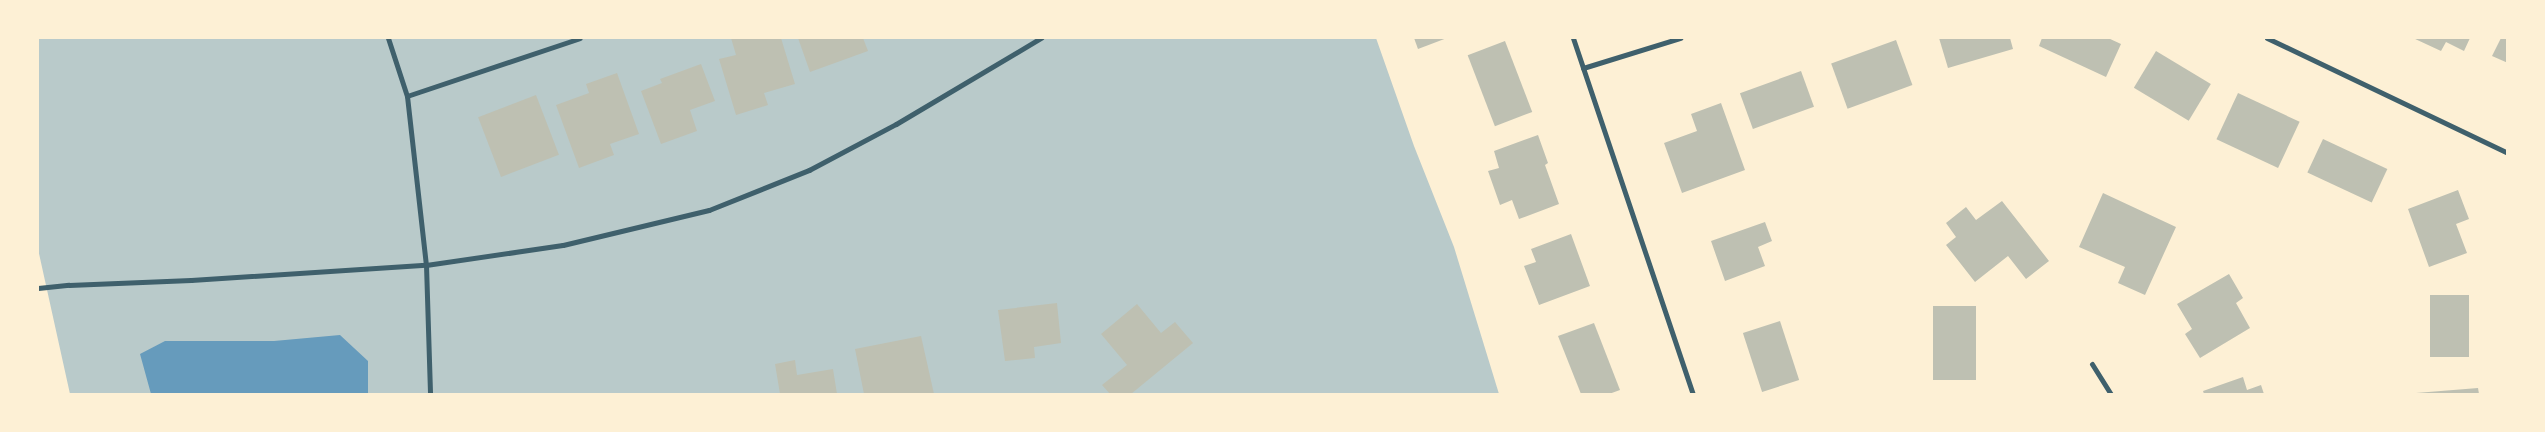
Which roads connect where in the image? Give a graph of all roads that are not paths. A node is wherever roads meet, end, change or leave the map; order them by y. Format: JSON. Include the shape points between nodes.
{"nodes":[{"id":1,"x":388,"y":38,"type":"edge"},
{"id":2,"x":580,"y":38,"type":"edge"},
{"id":3,"x":1041,"y":38,"type":"edge"},
{"id":4,"x":1573,"y":38,"type":"edge"},
{"id":5,"x":1680,"y":38,"type":"edge"},
{"id":6,"x":2267,"y":38,"type":"edge"},
{"id":7,"x":1583,"y":68,"type":"junction"},
{"id":8,"x":407,"y":96,"type":"junction"},
{"id":9,"x":2508,"y":153,"type":"edge"},
{"id":10,"x":426,"y":265,"type":"junction"},
{"id":11,"x":38,"y":288,"type":"edge"},
{"id":12,"x":2092,"y":364,"type":"dead end"},
{"id":13,"x":430,"y":394,"type":"edge"},
{"id":14,"x":1693,"y":394,"type":"edge"},
{"id":15,"x":2111,"y":394,"type":"edge"}],
"edges":[{"from":1,"to":8,"type":"street"},
{"from":2,"to":8,"type":"street"},
{"from":3,"to":10,"type":"street","via":[[896,124],[818,165],[709,210],[563,245]]},
{"from":4,"to":7,"type":"street"},
{"from":5,"to":7,"type":"street"},
{"from":6,"to":9,"type":"street"},
{"from":7,"to":14,"type":"street"},
{"from":8,"to":10,"type":"street"},
{"from":10,"to":11,"type":"street"},
{"from":10,"to":13,"type":"street"},
{"from":12,"to":15,"type":"street"}]}
